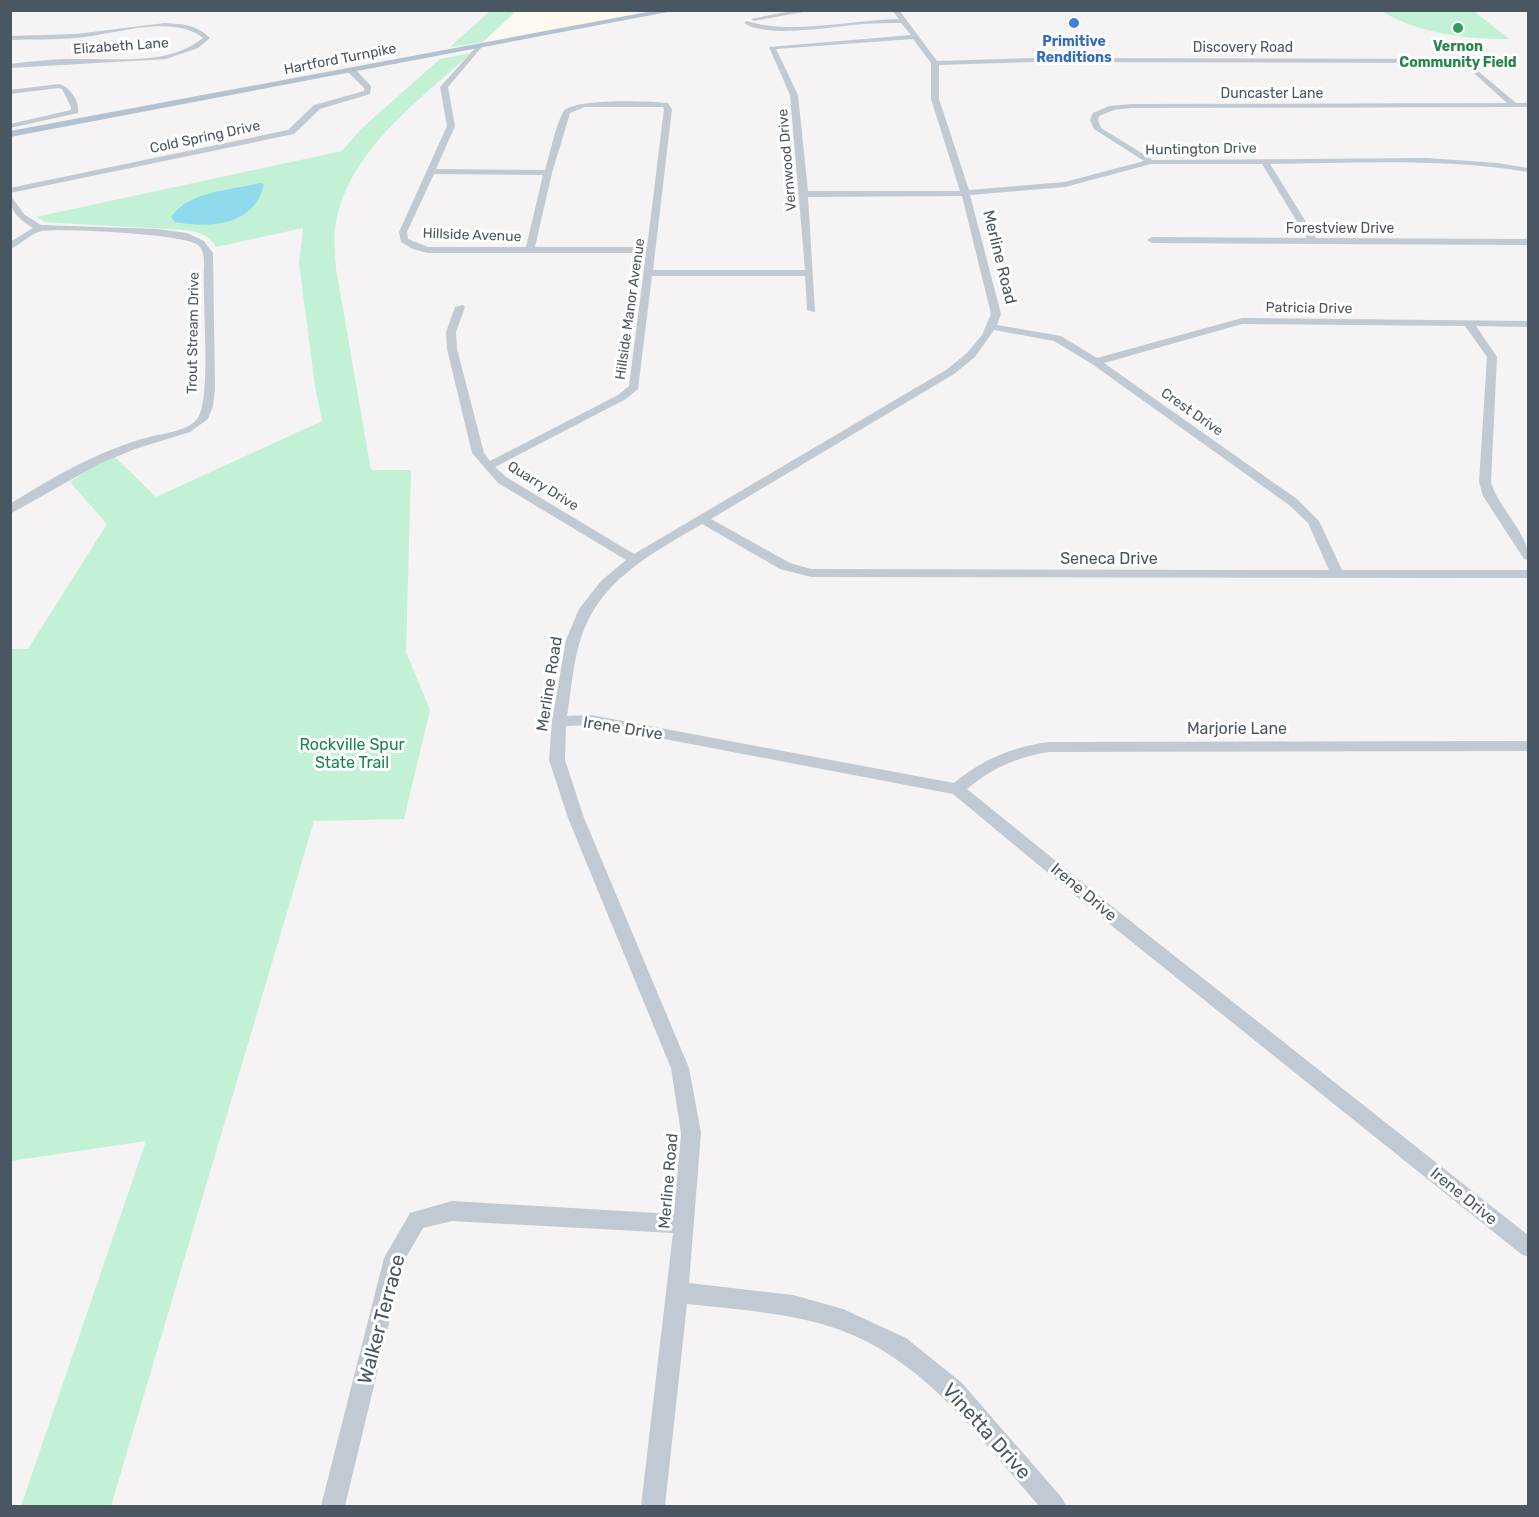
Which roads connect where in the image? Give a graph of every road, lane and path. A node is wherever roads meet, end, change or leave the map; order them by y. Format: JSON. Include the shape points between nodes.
{"nodes":[{"id":1,"x":674,"y":10,"type":"edge"},
{"id":2,"x":811,"y":10,"type":"edge"},
{"id":3,"x":899,"y":16,"type":"edge"},
{"id":4,"x":852,"y":18,"type":"dead end"},
{"id":5,"x":863,"y":22,"type":"junction"},
{"id":6,"x":914,"y":37,"type":"junction"},
{"id":7,"x":10,"y":38,"type":"edge"},
{"id":8,"x":479,"y":47,"type":"junction"},
{"id":9,"x":935,"y":63,"type":"junction"},
{"id":10,"x":10,"y":66,"type":"edge"},
{"id":11,"x":351,"y":70,"type":"junction"},
{"id":12,"x":10,"y":92,"type":"edge"},
{"id":13,"x":1514,"y":105,"type":"junction"},
{"id":14,"x":1528,"y":105,"type":"edge"},
{"id":15,"x":10,"y":126,"type":"edge"},
{"id":16,"x":10,"y":134,"type":"edge"},
{"id":17,"x":1151,"y":162,"type":"junction"},
{"id":18,"x":1265,"y":162,"type":"junction"},
{"id":19,"x":1528,"y":170,"type":"edge"},
{"id":20,"x":429,"y":171,"type":"junction"},
{"id":21,"x":548,"y":173,"type":"junction"},
{"id":22,"x":10,"y":191,"type":"edge"},
{"id":23,"x":965,"y":192,"type":"junction"},
{"id":24,"x":804,"y":194,"type":"junction"},
{"id":25,"x":10,"y":197,"type":"edge"},
{"id":26,"x":39,"y":228,"type":"junction"},
{"id":27,"x":1152,"y":240,"type":"dead end"},
{"id":28,"x":1313,"y":241,"type":"junction"},
{"id":29,"x":1528,"y":242,"type":"edge"},
{"id":30,"x":10,"y":246,"type":"edge"},
{"id":31,"x":530,"y":250,"type":"junction"},
{"id":32,"x":652,"y":250,"type":"junction"},
{"id":33,"x":650,"y":273,"type":"junction"},
{"id":34,"x":808,"y":273,"type":"junction"},
{"id":35,"x":460,"y":307,"type":"dead end"},
{"id":36,"x":812,"y":310,"type":"dead end"},
{"id":37,"x":1468,"y":323,"type":"junction"},
{"id":38,"x":1528,"y":324,"type":"edge"},
{"id":39,"x":992,"y":327,"type":"junction"},
{"id":40,"x":1096,"y":362,"type":"junction"},
{"id":41,"x":488,"y":466,"type":"junction"},
{"id":42,"x":10,"y":510,"type":"edge"},
{"id":43,"x":702,"y":519,"type":"junction"},
{"id":44,"x":1528,"y":556,"type":"edge"},
{"id":45,"x":634,"y":559,"type":"junction"},
{"id":46,"x":1337,"y":574,"type":"junction"},
{"id":47,"x":1528,"y":574,"type":"edge"},
{"id":48,"x":558,"y":721,"type":"junction"},
{"id":49,"x":1528,"y":746,"type":"edge"},
{"id":50,"x":957,"y":789,"type":"junction"},
{"id":51,"x":682,"y":1224,"type":"junction"},
{"id":52,"x":1528,"y":1248,"type":"edge"},
{"id":53,"x":678,"y":1292,"type":"junction"},
{"id":54,"x":333,"y":1506,"type":"edge"},
{"id":55,"x":653,"y":1506,"type":"edge"},
{"id":56,"x":1054,"y":1506,"type":"edge"}],
"edges":[{"from":1,"to":8,"type":"main road","name":"Hartford Turnpike"},
{"from":2,"to":5,"type":"street","via":[[747,23],[756,27],[819,28]]},
{"from":3,"to":5,"type":"street"},
{"from":3,"to":6,"type":"street"},
{"from":4,"to":5,"type":"street"},
{"from":6,"to":9,"type":"street"},
{"from":6,"to":24,"type":"street","name":"Vernwood Drive","via":[[772,46],[794,95]]},
{"from":7,"to":10,"type":"street","name":"Elizabeth Lane","via":[[75,36],[159,25],[193,28],[207,38],[200,46],[163,58]]},
{"from":8,"to":11,"type":"main road","name":"Hartford Turnpike"},
{"from":8,"to":20,"type":"street","name":"Hillside Avenue","via":[[444,87],[442,94],[452,118],[451,126]]},
{"from":9,"to":13,"type":"street","name":"Discovery Road","via":[[1452,61],[1469,66]]},
{"from":9,"to":23,"type":"street","name":"Merline Road","via":[[935,99]]},
{"from":11,"to":16,"type":"main road","name":"Hartford Turnpike"},
{"from":11,"to":22,"type":"street","name":"Cold Spring Drive","via":[[368,88],[367,92],[317,107],[291,132]]},
{"from":12,"to":15,"type":"street","via":[[59,86],[65,88],[75,107],[75,111],[60,116]]},
{"from":13,"to":14,"type":"street","name":"Duncaster Lane"},
{"from":13,"to":17,"type":"street","name":"Duncaster Lane","via":[[1131,106],[1096,115],[1098,129]]},
{"from":17,"to":18,"type":"street","name":"Huntington Drive"},
{"from":17,"to":23,"type":"street","name":"Huntington Drive","via":[[1053,186]]},
{"from":18,"to":19,"type":"street","name":"Huntington Drive","via":[[1426,160]]},
{"from":18,"to":28,"type":"street"},
{"from":20,"to":21,"type":"street"},
{"from":20,"to":31,"type":"street","name":"Hillside Avenue","via":[[404,231],[404,240],[428,250]]},
{"from":21,"to":31,"type":"street"},
{"from":21,"to":32,"type":"street","name":"Hillside Manor Avenue","via":[[567,112],[574,107],[665,105],[668,109]]},
{"from":23,"to":24,"type":"street","name":"Huntington Drive"},
{"from":23,"to":39,"type":"street","name":"Merline Road","via":[[996,314]]},
{"from":24,"to":34,"type":"street","name":"Vernwood Drive"},
{"from":25,"to":26,"type":"street","via":[[22,217]]},
{"from":26,"to":30,"type":"street"},
{"from":26,"to":42,"type":"street","name":"Trout Stream Drive","via":[[157,232],[188,236],[201,243],[208,253],[209,391],[204,416],[188,429],[105,456]]},
{"from":27,"to":28,"type":"street","name":"Forestview Drive"},
{"from":28,"to":29,"type":"street","name":"Forestview Drive"},
{"from":31,"to":32,"type":"street","name":"Hillside Avenue"},
{"from":32,"to":33,"type":"street","name":"Hillside Manor Avenue"},
{"from":33,"to":34,"type":"street"},
{"from":33,"to":41,"type":"street","name":"Hillside Manor Avenue","via":[[630,393]]},
{"from":34,"to":36,"type":"street","name":"Vernwood Drive"},
{"from":35,"to":41,"type":"street","name":"Quarry Drive","via":[[451,332],[452,350],[478,453]]},
{"from":37,"to":38,"type":"street","name":"Patricia Drive"},
{"from":37,"to":40,"type":"street","name":"Patricia Drive","via":[[1242,321]]},
{"from":37,"to":44,"type":"street","via":[[1492,357],[1485,482],[1489,496]]},
{"from":39,"to":40,"type":"street","name":"Crest Drive","via":[[1057,339]]},
{"from":39,"to":43,"type":"street","name":"Merline Road","via":[[971,356],[950,372]]},
{"from":40,"to":46,"type":"street","name":"Crest Drive","via":[[1293,502],[1313,522]]},
{"from":41,"to":45,"type":"street","name":"Quarry Drive","via":[[502,480]]},
{"from":43,"to":45,"type":"street","name":"Merline Road"},
{"from":43,"to":46,"type":"street","name":"Seneca Drive","via":[[785,566],[811,573]]},
{"from":45,"to":48,"type":"street","name":"Merline Road","via":[[606,584],[584,612],[573,640]]},
{"from":46,"to":47,"type":"street","name":"Seneca Drive"},
{"from":48,"to":50,"type":"street","name":"Irene Drive","via":[[591,720]]},
{"from":48,"to":51,"type":"street","name":"Merline Road","via":[[557,760],[576,818],[680,1068],[692,1133]]},
{"from":49,"to":50,"type":"street","name":"Marjorie Lane","via":[[1049,747],[998,759]]},
{"from":50,"to":52,"type":"street","name":"Irene Drive"},
{"from":51,"to":53,"type":"street","name":"Merline Road"},
{"from":51,"to":54,"type":"street","name":"Walker Terrace","via":[[452,1210],[417,1220],[394,1258]]},
{"from":53,"to":55,"type":"street","name":"Merline Road"},
{"from":53,"to":56,"type":"street","name":"Vinetta Drive","via":[[793,1306],[843,1320],[898,1346],[954,1391]]}]}
